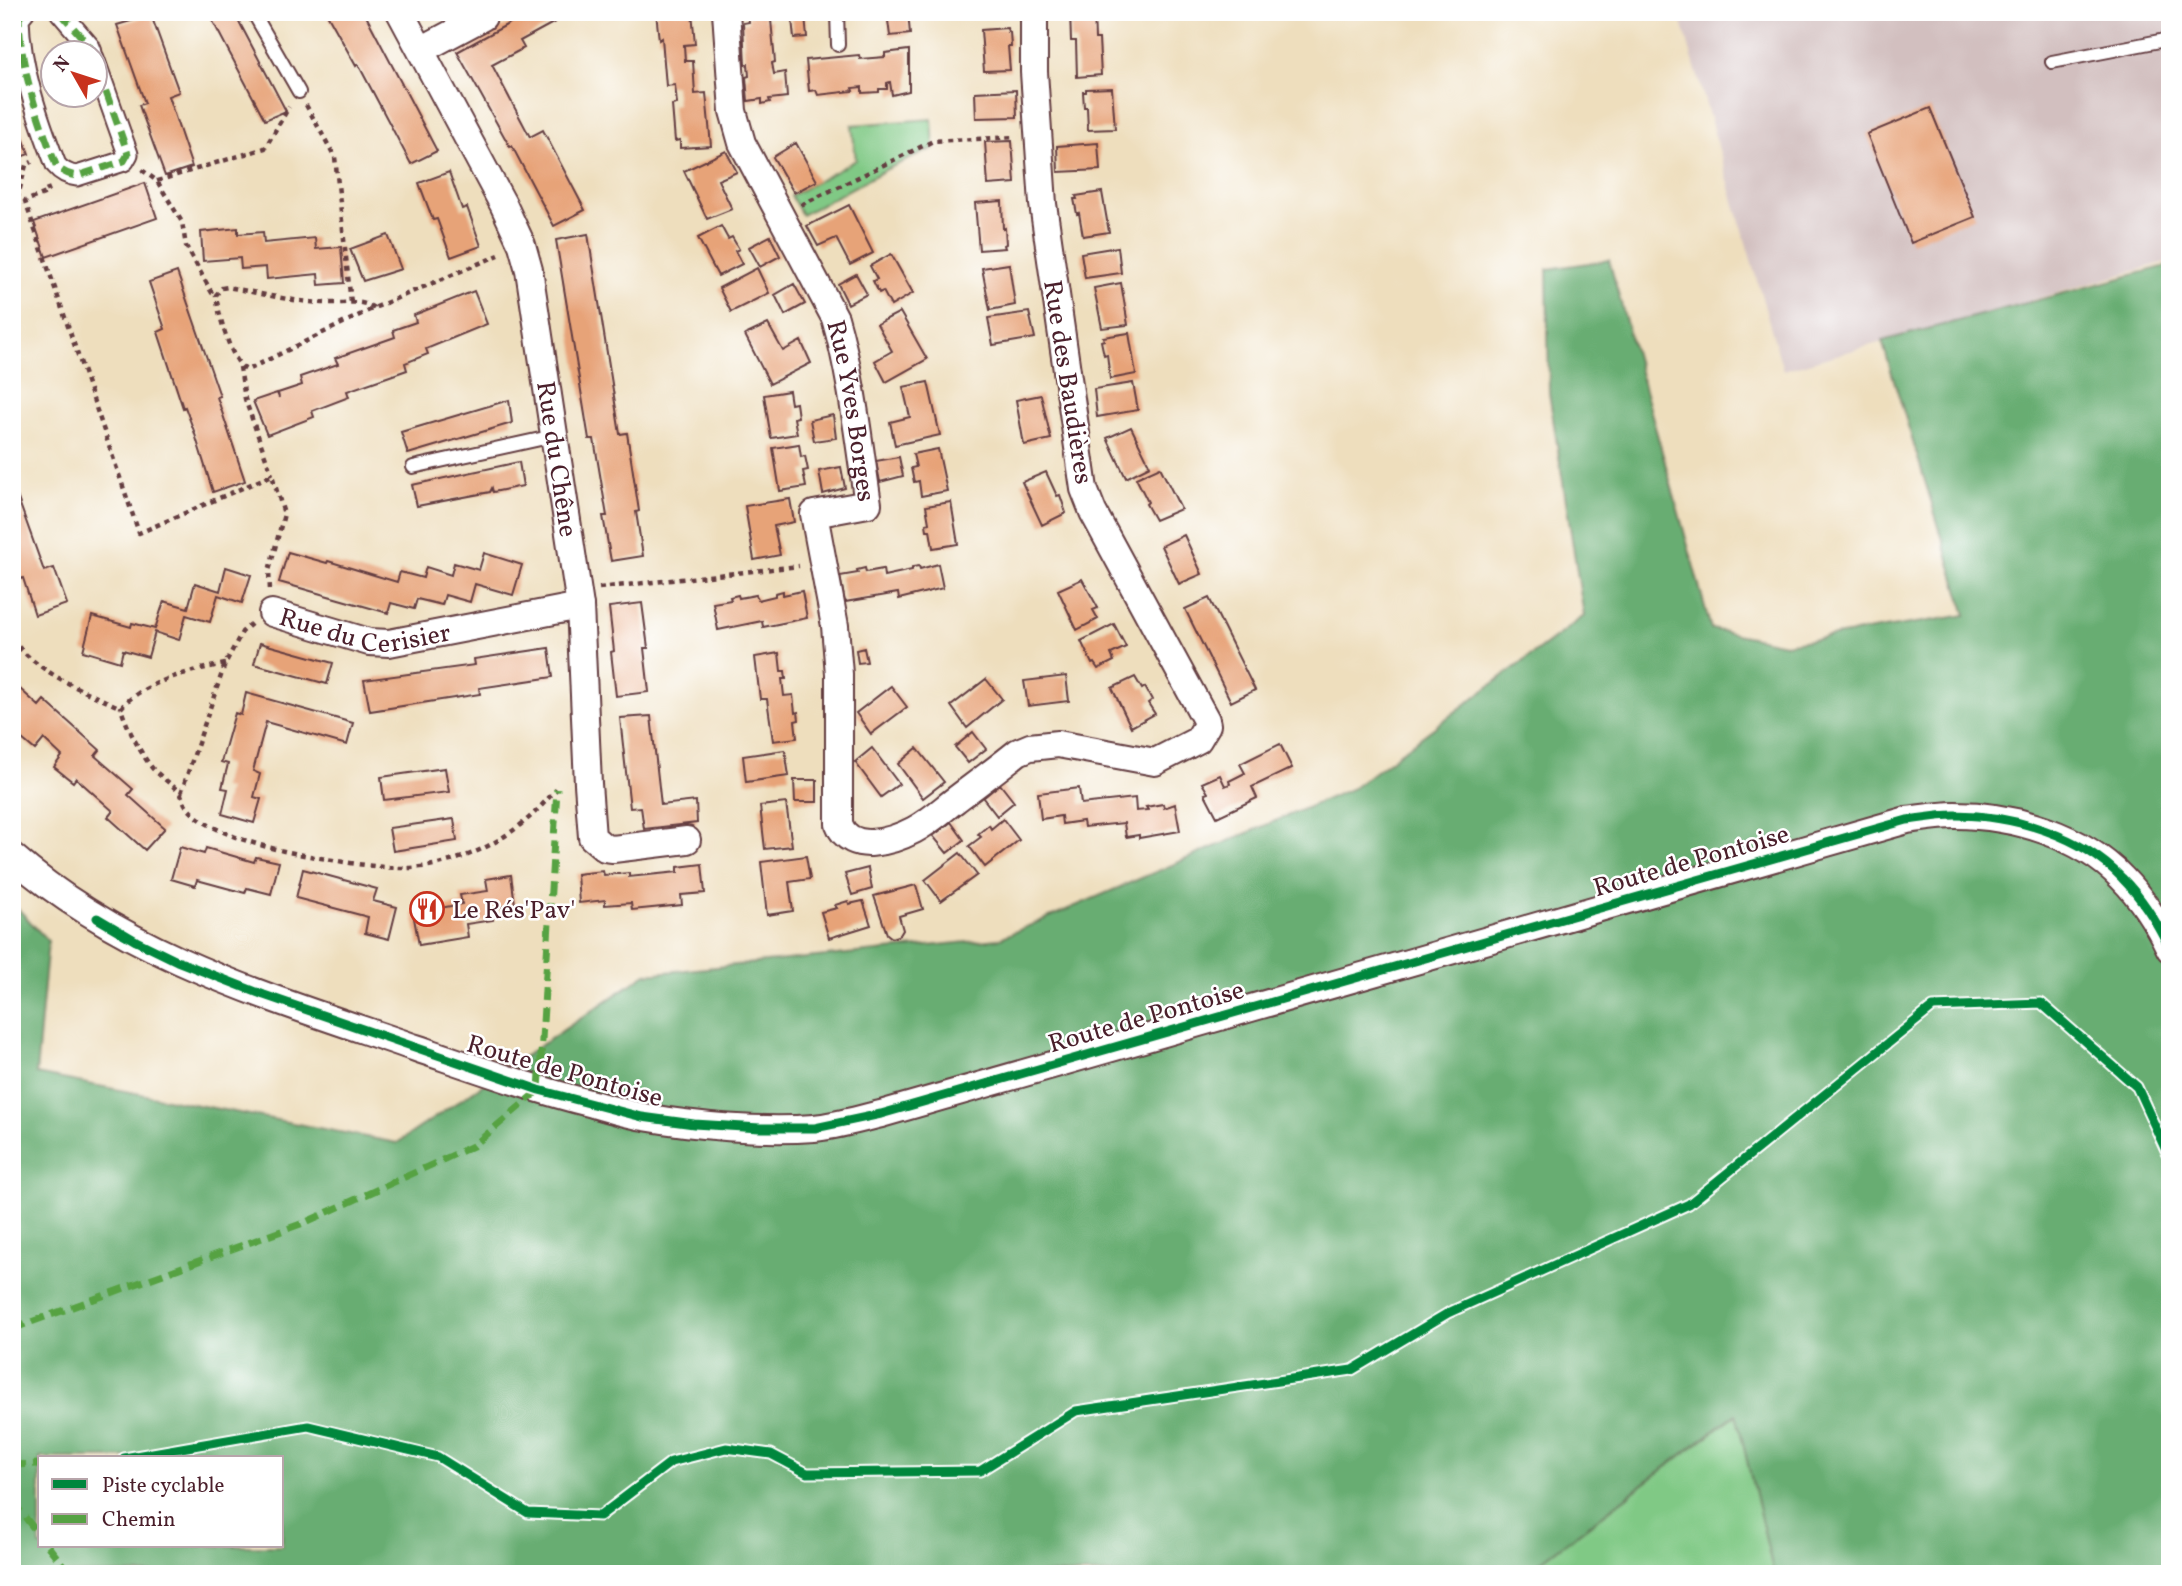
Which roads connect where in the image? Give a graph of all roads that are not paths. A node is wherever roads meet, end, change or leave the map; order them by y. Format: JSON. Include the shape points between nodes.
{"nodes":[{"id":1,"x":24,"y":12,"type":"edge"},
{"id":2,"x":60,"y":12,"type":"edge"},
{"id":3,"x":253,"y":12,"type":"edge"},
{"id":4,"x":400,"y":12,"type":"edge"},
{"id":5,"x":726,"y":12,"type":"edge"},
{"id":6,"x":837,"y":12,"type":"edge"},
{"id":7,"x":1034,"y":12,"type":"edge"},
{"id":8,"x":484,"y":17,"type":"dead end"},
{"id":9,"x":82,"y":38,"type":"edge"},
{"id":10,"x":2170,"y":39,"type":"edge"},
{"id":11,"x":838,"y":45,"type":"dead end"},
{"id":12,"x":421,"y":50,"type":"junction"},
{"id":13,"x":2052,"y":62,"type":"dead end"},
{"id":14,"x":299,"y":92,"type":"road end"},
{"id":15,"x":108,"y":98,"type":"edge"},
{"id":16,"x":554,"y":436,"type":"junction"},
{"id":17,"x":413,"y":467,"type":"dead end"},
{"id":18,"x":579,"y":598,"type":"junction"},
{"id":19,"x":272,"y":613,"type":"road end"},
{"id":20,"x":1018,"y":752,"type":"joint"},
{"id":21,"x":687,"y":841,"type":"dead end"},
{"id":22,"x":12,"y":856,"type":"edge"},
{"id":23,"x":2170,"y":949,"type":"edge"}],
"edges":[{"from":1,"to":15,"type":"street","via":[[19,18],[19,36],[47,153],[60,170],[77,176],[127,158]]},
{"from":2,"to":9,"type":"street"},
{"from":3,"to":14,"type":"lane"},
{"from":4,"to":12,"type":"street","name":"Rue du Chêne"},
{"from":5,"to":20,"type":"street","name":"Rue Yves Borges","via":[[735,124],[835,318],[869,504],[814,514],[835,626],[842,832],[856,842],[882,841],[915,830]]},
{"from":6,"to":11,"type":"lane"},
{"from":7,"to":20,"type":"street","name":"Rue des Baudières","via":[[1042,204],[1084,489],[1207,725],[1198,740],[1155,762],[1058,744]]},
{"from":8,"to":12,"type":"street"},
{"from":10,"to":13,"type":"lane"},
{"from":12,"to":16,"type":"street","name":"Rue du Chêne","via":[[522,245]]},
{"from":16,"to":17,"type":"lane"},
{"from":16,"to":18,"type":"street","name":"Rue du Chêne"},
{"from":18,"to":19,"type":"street","name":"Rue du Cerisier","via":[[389,643],[369,642]]},
{"from":18,"to":21,"type":"street","name":"Rue du Chêne","via":[[592,837],[613,849]]},
{"from":22,"to":23,"type":"street","name":"Route de Pontoise","via":[[63,898],[136,942],[264,995],[539,1090],[642,1117],[760,1128],[815,1128],[881,1114],[1907,820],[1955,815],[2001,819],[2065,839],[2122,877]]}]}
